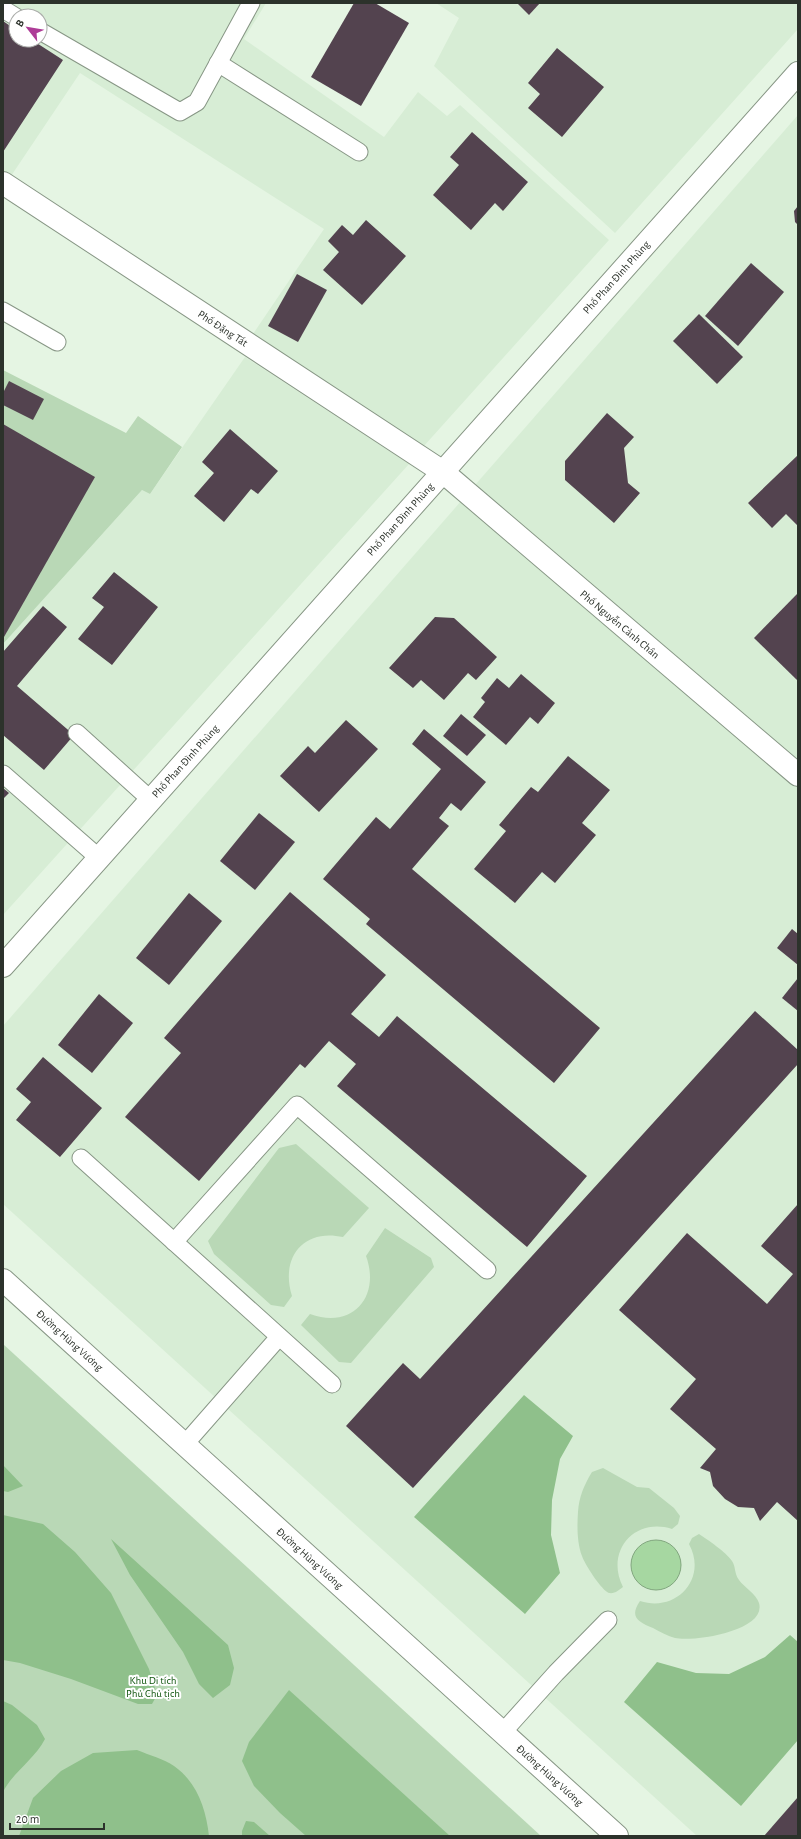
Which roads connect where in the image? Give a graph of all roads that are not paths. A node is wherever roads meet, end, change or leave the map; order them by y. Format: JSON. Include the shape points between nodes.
{"nodes":[{"id":1,"x":251,"y":3,"type":"edge"},
{"id":2,"x":48,"y":36,"type":"edge"},
{"id":3,"x":218,"y":63,"type":"junction"},
{"id":4,"x":798,"y":73,"type":"edge"},
{"id":5,"x":359,"y":152,"type":"dead end"},
{"id":6,"x":3,"y":183,"type":"edge"},
{"id":7,"x":3,"y":311,"type":"edge"},
{"id":8,"x":56,"y":342,"type":"dead end"},
{"id":9,"x":443,"y":472,"type":"junction"},
{"id":10,"x":77,"y":733,"type":"dead end"},
{"id":11,"x":797,"y":772,"type":"edge"},
{"id":12,"x":3,"y":774,"type":"edge"},
{"id":13,"x":151,"y":800,"type":"junction"},
{"id":14,"x":99,"y":858,"type":"junction"},
{"id":15,"x":3,"y":966,"type":"edge"},
{"id":16,"x":81,"y":1158,"type":"dead end"},
{"id":17,"x":174,"y":1242,"type":"junction"},
{"id":18,"x":487,"y":1270,"type":"dead end"},
{"id":19,"x":3,"y":1280,"type":"edge"},
{"id":20,"x":279,"y":1337,"type":"junction"},
{"id":21,"x":332,"y":1384,"type":"dead end"},
{"id":22,"x":185,"y":1444,"type":"junction"},
{"id":23,"x":608,"y":1620,"type":"dead end"},
{"id":24,"x":503,"y":1732,"type":"junction"},
{"id":25,"x":617,"y":1836,"type":"edge"}],
"edges":[{"from":1,"to":3,"type":"lane"},
{"from":2,"to":3,"type":"lane","via":[[180,112],[197,102]]},
{"from":3,"to":5,"type":"lane"},
{"from":4,"to":9,"type":"main road","name":"Phố Phan Đình Phùng"},
{"from":6,"to":9,"type":"main road","name":"Phố Đặng Tất"},
{"from":7,"to":8,"type":"lane"},
{"from":9,"to":11,"type":"main road","name":"Phố Nguyễn Cảnh Chân"},
{"from":9,"to":13,"type":"main road","name":"Phố Phan Đình Phùng"},
{"from":10,"to":13,"type":"lane"},
{"from":12,"to":14,"type":"lane"},
{"from":13,"to":14,"type":"main road","name":"Phố Phan Đình Phùng"},
{"from":14,"to":15,"type":"main road","name":"Phố Phan Đình Phùng"},
{"from":16,"to":17,"type":"lane"},
{"from":17,"to":18,"type":"lane","via":[[297,1105]]},
{"from":17,"to":20,"type":"lane"},
{"from":19,"to":22,"type":"main road","name":"Đường Hùng Vương"},
{"from":20,"to":21,"type":"lane"},
{"from":20,"to":22,"type":"lane"},
{"from":22,"to":24,"type":"main road","name":"Đường Hùng Vương"},
{"from":23,"to":24,"type":"lane"},
{"from":24,"to":25,"type":"main road","name":"Đường Hùng Vương"}]}
